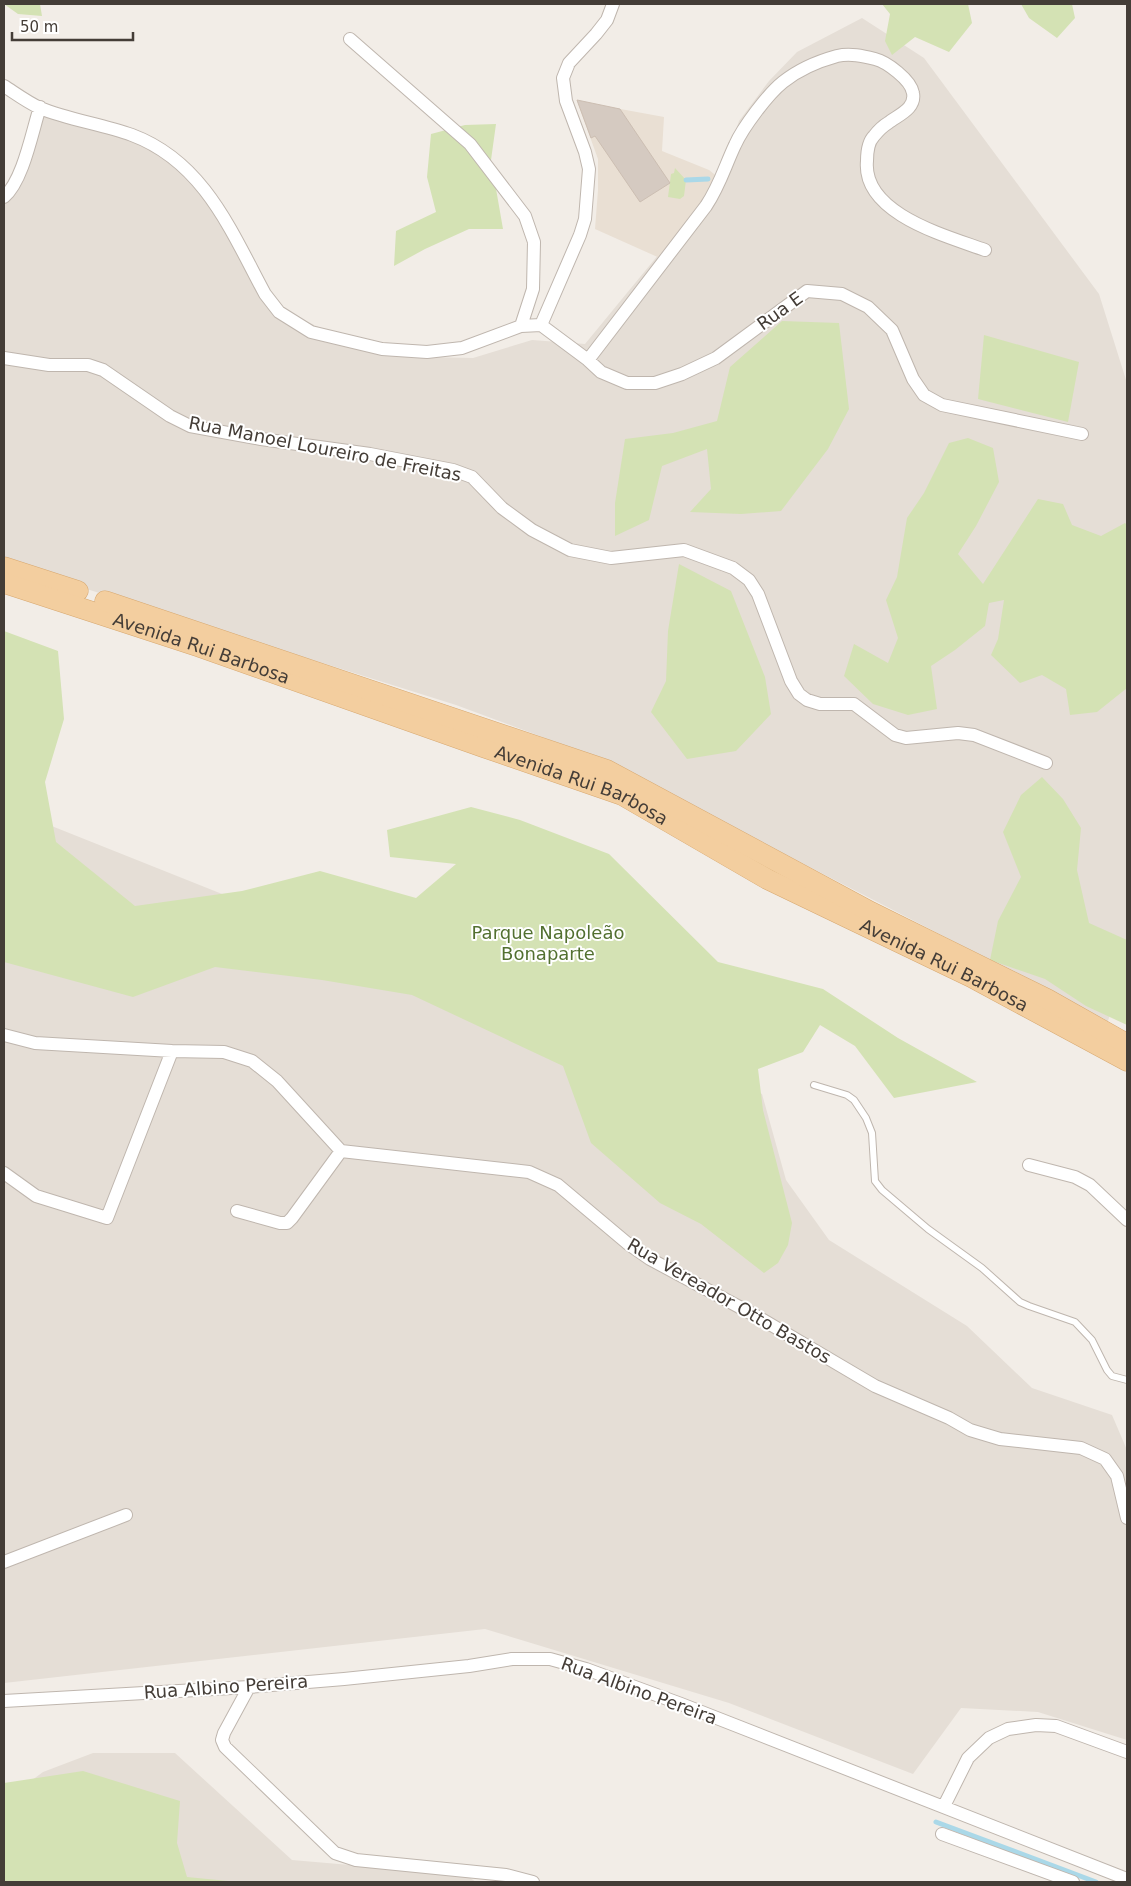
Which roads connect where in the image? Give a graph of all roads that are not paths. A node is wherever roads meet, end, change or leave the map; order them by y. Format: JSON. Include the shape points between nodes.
{"nodes":[{"id":1,"x":613,"y":4,"type":"edge"},
{"id":2,"x":350,"y":39,"type":"dead end"},
{"id":3,"x":4,"y":86,"type":"edge"},
{"id":4,"x":40,"y":107,"type":"junction"},
{"id":5,"x":4,"y":197,"type":"edge"},
{"id":6,"x":984,"y":250,"type":"dead end"},
{"id":7,"x":541,"y":325,"type":"junction"},
{"id":8,"x":521,"y":326,"type":"junction"},
{"id":9,"x":4,"y":358,"type":"edge"},
{"id":10,"x":588,"y":360,"type":"junction"},
{"id":11,"x":1082,"y":434,"type":"dead end"},
{"id":12,"x":4,"y":567,"type":"edge"},
{"id":13,"x":4,"y":583,"type":"edge"},
{"id":14,"x":1046,"y":763,"type":"dead end"},
{"id":15,"x":4,"y":1035,"type":"edge"},
{"id":16,"x":1127,"y":1044,"type":"edge"},
{"id":17,"x":172,"y":1051,"type":"junction"},
{"id":18,"x":1127,"y":1061,"type":"edge"},
{"id":19,"x":814,"y":1085,"type":"dead end"},
{"id":20,"x":341,"y":1151,"type":"junction"},
{"id":21,"x":1029,"y":1165,"type":"dead end"},
{"id":22,"x":4,"y":1173,"type":"edge"},
{"id":23,"x":237,"y":1211,"type":"dead end"},
{"id":24,"x":1127,"y":1220,"type":"edge"},
{"id":25,"x":1127,"y":1380,"type":"edge"},
{"id":26,"x":126,"y":1515,"type":"dead end"},
{"id":27,"x":1127,"y":1518,"type":"edge"},
{"id":28,"x":4,"y":1562,"type":"edge"},
{"id":29,"x":249,"y":1687,"type":"junction"},
{"id":30,"x":4,"y":1701,"type":"edge"},
{"id":31,"x":1127,"y":1752,"type":"edge"},
{"id":32,"x":944,"y":1806,"type":"junction"},
{"id":33,"x":942,"y":1834,"type":"dead end"},
{"id":34,"x":1127,"y":1878,"type":"edge"},
{"id":35,"x":533,"y":1882,"type":"edge"},
{"id":36,"x":1073,"y":1882,"type":"edge"}],
"edges":[{"from":1,"to":7,"type":"street","via":[[607,20],[569,63],[563,78],[566,101],[589,169],[580,235]]},
{"from":2,"to":8,"type":"street","via":[[470,144],[525,216],[534,242],[533,289]]},
{"from":3,"to":4,"type":"street"},
{"from":4,"to":5,"type":"street","via":[[21,171]]},
{"from":4,"to":8,"type":"street","via":[[132,135],[177,159],[222,212],[274,306],[311,332],[382,349],[427,352],[462,348]]},
{"from":6,"to":10,"type":"street","via":[[912,223],[883,201],[871,183],[866,166],[868,150],[872,138],[907,110],[913,92],[905,79],[882,61],[858,55],[838,56],[800,71],[782,83],[748,121],[735,144],[718,189]]},
{"from":7,"to":8,"type":"street"},
{"from":7,"to":10,"type":"street","name":"Rua E"},
{"from":9,"to":14,"type":"street","name":"Rua Manoel Loureiro de Freitas","via":[[50,365],[88,365],[103,370],[190,426],[453,470],[472,477],[502,508],[532,530],[570,550],[611,558],[684,550],[733,568],[749,580],[758,594],[791,681],[807,700],[820,704],[854,704],[895,735],[906,738],[958,732]]},
{"from":10,"to":11,"type":"street","name":"Rua E","via":[[601,372],[627,383],[655,383],[716,358],[807,291],[842,294],[868,307],[892,330],[913,379],[924,395],[942,405]]},
{"from":12,"to":16,"type":"main road","name":"Avenida Rui Barbosa","via":[[608,770],[871,912],[1048,998]]},
{"from":13,"to":18,"type":"main road","name":"Avenida Rui Barbosa","via":[[200,647],[622,794],[767,879],[971,977]]},
{"from":15,"to":17,"type":"street","via":[[35,1043]]},
{"from":17,"to":20,"type":"street","via":[[224,1052],[252,1062],[277,1081]]},
{"from":17,"to":22,"type":"street","via":[[107,1218],[36,1196]]},
{"from":19,"to":25,"type":"lane","via":[[847,1095],[866,1118],[872,1133],[875,1181],[882,1190],[1020,1302],[1075,1322],[1092,1340],[1112,1376]]},
{"from":20,"to":23,"type":"street","via":[[287,1223],[280,1224]]},
{"from":20,"to":27,"type":"street","name":"Rua Vereador Otto Bastos","via":[[529,1172],[558,1184],[650,1259],[758,1317],[875,1386],[970,1430],[1000,1439],[1081,1448],[1105,1459],[1116,1476]]},
{"from":21,"to":24,"type":"street","via":[[1075,1177],[1090,1185]]},
{"from":26,"to":28,"type":"street"},
{"from":29,"to":30,"type":"street","name":"Rua Albino Pereira"},
{"from":29,"to":32,"type":"street","name":"Rua Albino Pereira","via":[[512,1659],[550,1659],[673,1701]]},
{"from":29,"to":35,"type":"street","via":[[224,1733],[225,1748],[336,1853],[356,1860],[506,1875]]},
{"from":31,"to":32,"type":"street","via":[[1056,1726],[1008,1729],[990,1738],[968,1758]]},
{"from":32,"to":34,"type":"street","name":"Rua Albino Pereira"},
{"from":33,"to":36,"type":"street"}]}
